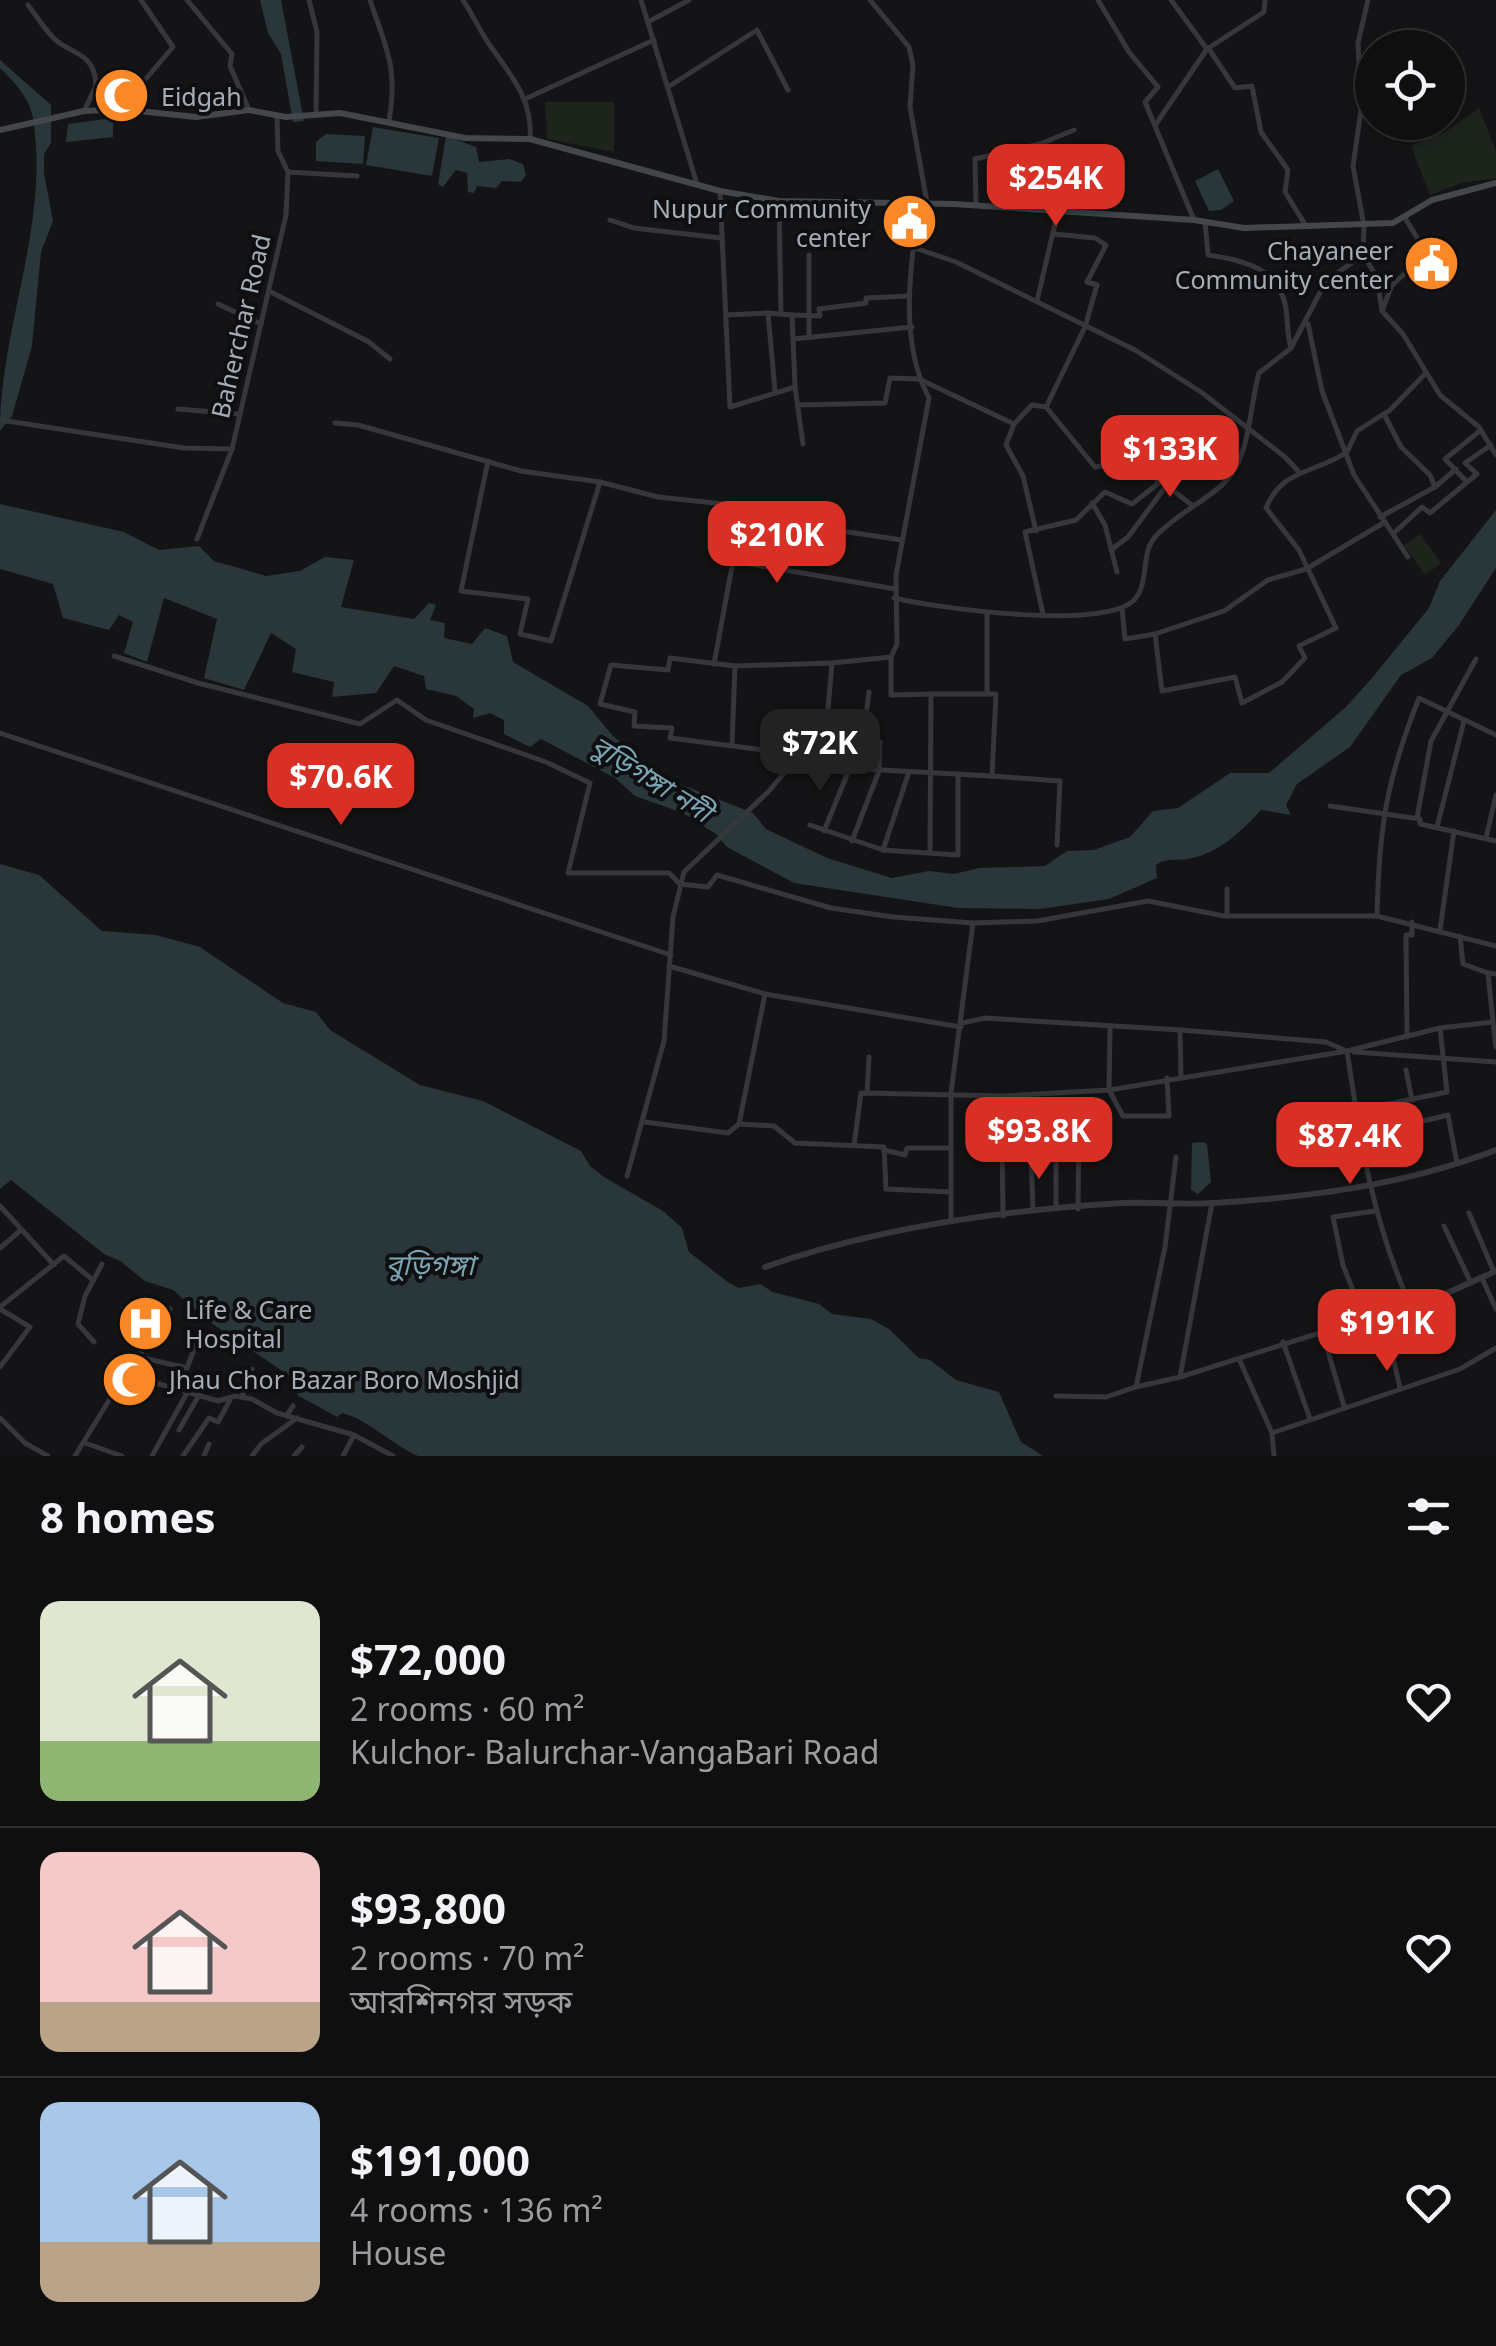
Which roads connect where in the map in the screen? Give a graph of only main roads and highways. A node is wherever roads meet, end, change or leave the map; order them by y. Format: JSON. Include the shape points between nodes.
{"nodes":[{"id":1,"x":0,"y":130,"type":"edge"},
{"id":2,"x":1496,"y":182,"type":"edge"}],
"edges":[{"from":1,"to":2,"type":"main road","via":[[84,111],[314,115],[389,121],[465,138],[530,138],[778,201],[976,205],[1244,228],[1364,226],[1406,218],[1432,200]]}]}
